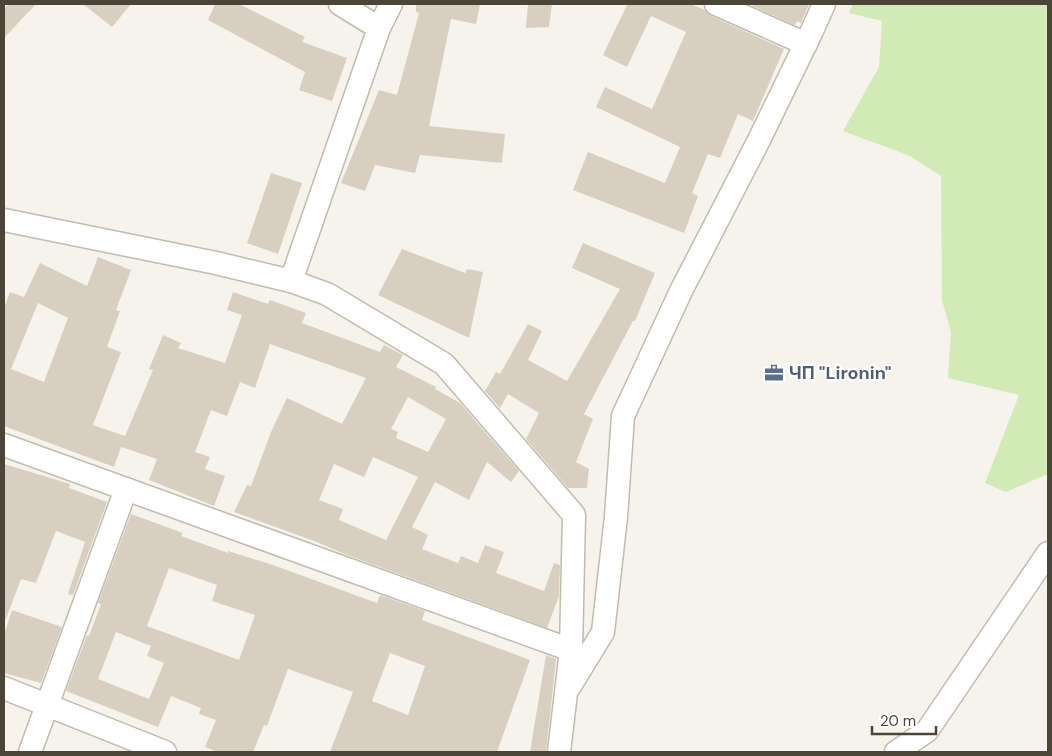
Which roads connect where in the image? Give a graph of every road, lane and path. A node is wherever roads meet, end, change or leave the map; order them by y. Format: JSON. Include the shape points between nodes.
{"nodes":[{"id":1,"x":340,"y":4,"type":"edge"},
{"id":2,"x":391,"y":4,"type":"edge"},
{"id":3,"x":716,"y":4,"type":"edge"},
{"id":4,"x":824,"y":4,"type":"edge"},
{"id":5,"x":379,"y":28,"type":"junction"},
{"id":6,"x":806,"y":44,"type":"junction"},
{"id":7,"x":4,"y":220,"type":"edge"},
{"id":8,"x":291,"y":281,"type":"junction"},
{"id":9,"x":4,"y":445,"type":"edge"},
{"id":10,"x":126,"y":490,"type":"junction"},
{"id":11,"x":1048,"y":553,"type":"edge"},
{"id":12,"x":571,"y":650,"type":"junction"},
{"id":13,"x":4,"y":688,"type":"edge"},
{"id":14,"x":568,"y":689,"type":"junction"},
{"id":15,"x":47,"y":705,"type":"junction"},
{"id":16,"x":30,"y":752,"type":"edge"},
{"id":17,"x":165,"y":752,"type":"edge"},
{"id":18,"x":559,"y":752,"type":"edge"},
{"id":19,"x":896,"y":752,"type":"edge"}],
"edges":[{"from":1,"to":5,"type":"street"},
{"from":2,"to":5,"type":"street"},
{"from":3,"to":6,"type":"street"},
{"from":4,"to":6,"type":"street"},
{"from":5,"to":8,"type":"street"},
{"from":6,"to":14,"type":"street","via":[[681,291],[623,416],[603,632]]},
{"from":7,"to":8,"type":"street"},
{"from":8,"to":12,"type":"street","via":[[327,294],[444,364],[574,515]]},
{"from":9,"to":10,"type":"street"},
{"from":10,"to":12,"type":"street"},
{"from":10,"to":15,"type":"street"},
{"from":11,"to":19,"type":"street","via":[[927,731]]},
{"from":12,"to":14,"type":"street"},
{"from":13,"to":15,"type":"street"},
{"from":14,"to":18,"type":"street"},
{"from":15,"to":16,"type":"street"},
{"from":15,"to":17,"type":"street"}]}
